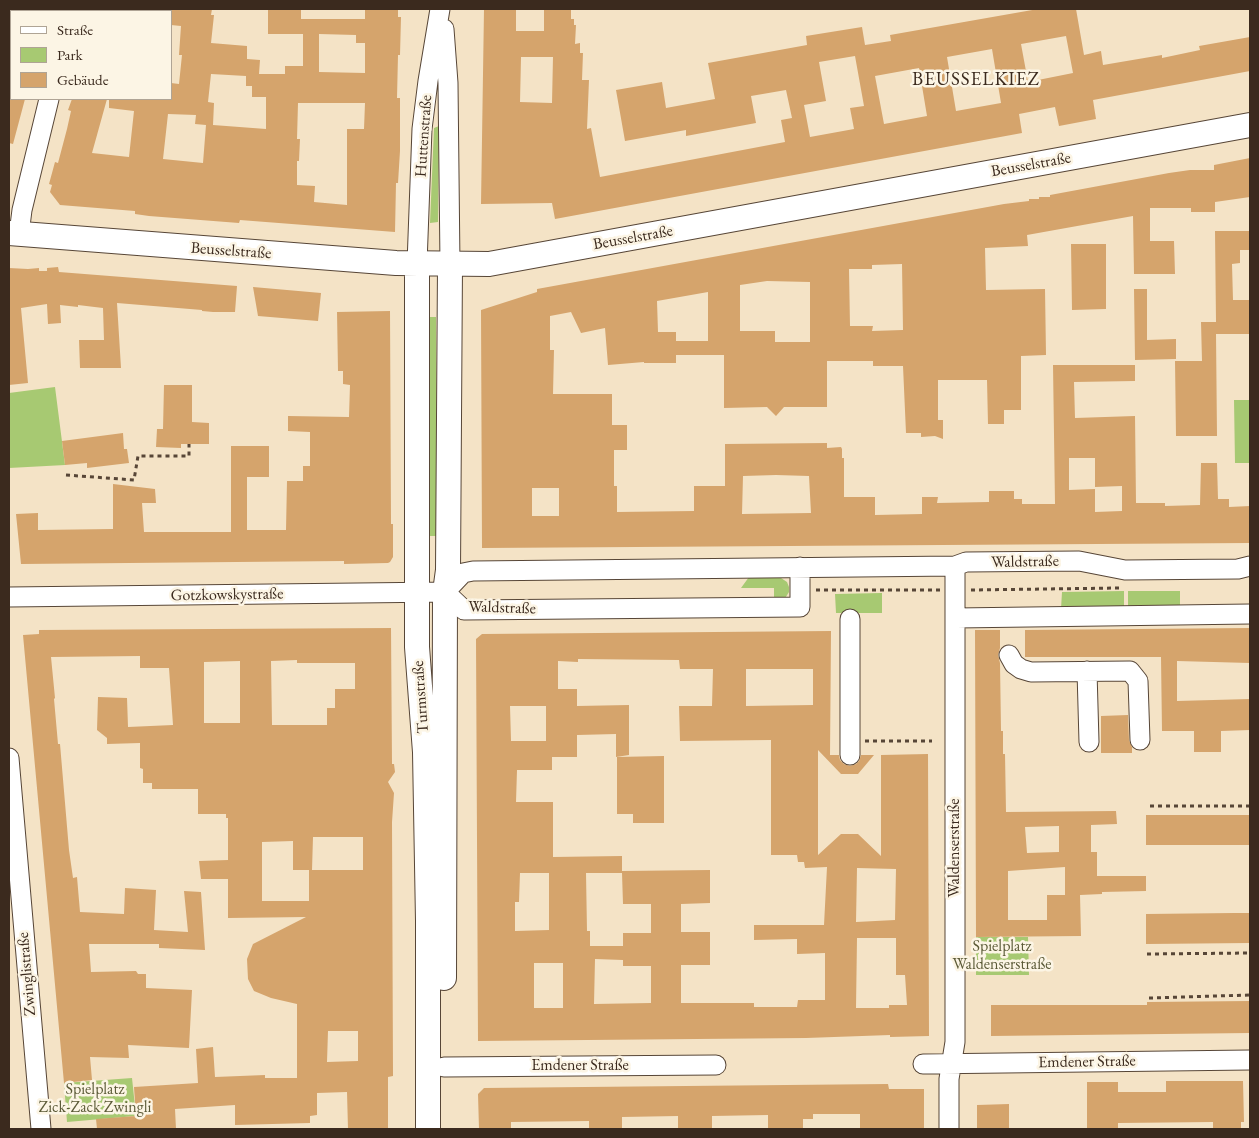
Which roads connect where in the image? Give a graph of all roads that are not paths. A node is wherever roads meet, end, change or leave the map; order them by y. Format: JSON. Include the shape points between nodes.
{"nodes":[{"id":1,"x":441,"y":9,"type":"edge"},
{"id":2,"x":49,"y":100,"type":"edge"},
{"id":3,"x":1250,"y":125,"type":"edge"},
{"id":4,"x":14,"y":234,"type":"edge"},
{"id":5,"x":417,"y":264,"type":"junction"},
{"id":6,"x":450,"y":265,"type":"junction"},
{"id":7,"x":955,"y":566,"type":"junction"},
{"id":8,"x":1250,"y":566,"type":"edge"},
{"id":9,"x":800,"y":567,"type":"junction"},
{"id":10,"x":445,"y":592,"type":"junction"},
{"id":11,"x":417,"y":593,"type":"junction"},
{"id":12,"x":9,"y":598,"type":"edge"},
{"id":13,"x":1250,"y":614,"type":"edge"},
{"id":14,"x":956,"y":618,"type":"junction"},
{"id":15,"x":850,"y":619,"type":"dead end"},
{"id":16,"x":1009,"y":655,"type":"dead end"},
{"id":17,"x":1087,"y":672,"type":"junction"},
{"id":18,"x":434,"y":734,"type":"junction"},
{"id":19,"x":1140,"y":740,"type":"dead end"},
{"id":20,"x":1089,"y":742,"type":"dead end"},
{"id":21,"x":850,"y":748,"type":"road end"},
{"id":22,"x":9,"y":758,"type":"edge"},
{"id":23,"x":1250,"y":1060,"type":"edge"},
{"id":24,"x":952,"y":1063,"type":"junction"},
{"id":25,"x":923,"y":1064,"type":"dead end"},
{"id":26,"x":716,"y":1065,"type":"dead end"},
{"id":27,"x":444,"y":1067,"type":"junction"},
{"id":28,"x":41,"y":1129,"type":"edge"},
{"id":29,"x":428,"y":1129,"type":"edge"},
{"id":30,"x":444,"y":1129,"type":"edge"},
{"id":31,"x":950,"y":1129,"type":"edge"}],
"edges":[{"from":1,"to":5,"type":"street","name":"Huttenstraße","via":[[422,129]]},
{"from":1,"to":6,"type":"street","name":"Huttenstraße","via":[[448,83]]},
{"from":2,"to":4,"type":"street"},
{"from":3,"to":6,"type":"main road","name":"Beusselstraße","via":[[489,264]]},
{"from":4,"to":5,"type":"main road","name":"Beusselstraße"},
{"from":5,"to":6,"type":"main road","name":"Beusselstraße"},
{"from":5,"to":11,"type":"main road","name":"Turmstraße"},
{"from":6,"to":10,"type":"main road","name":"Turmstraße","via":[[448,570]]},
{"from":7,"to":8,"type":"street","name":"Waldstraße","via":[[968,562],[1079,561],[1124,570],[1238,569]]},
{"from":7,"to":9,"type":"street","name":"Waldstraße"},
{"from":7,"to":14,"type":"street","name":"Waldenserstraße"},
{"from":9,"to":10,"type":"street","name":"Waldstraße","via":[[473,570],[463,573]]},
{"from":9,"to":10,"type":"street","name":"Waldstraße","via":[[800,606],[464,610]]},
{"from":10,"to":11,"type":"street","name":"Gotzkowskystraße"},
{"from":10,"to":18,"type":"main road","name":"Turmstraße"},
{"from":11,"to":12,"type":"street","name":"Gotzkowskystraße"},
{"from":11,"to":18,"type":"main road","name":"Turmstraße","via":[[417,647]]},
{"from":13,"to":14,"type":"street"},
{"from":14,"to":24,"type":"street","name":"Waldenserstraße","via":[[955,1042]]},
{"from":15,"to":21,"type":"street"},
{"from":16,"to":17,"type":"street","via":[[1014,664],[1031,672]]},
{"from":17,"to":19,"type":"street","via":[[1130,672],[1138,681]]},
{"from":17,"to":20,"type":"street"},
{"from":18,"to":27,"type":"main road","name":"Turmstraße"},
{"from":18,"to":29,"type":"main road","name":"Turmstraße","via":[[428,921]]},
{"from":22,"to":28,"type":"street","name":"Zwinglistraße"},
{"from":23,"to":24,"type":"street","name":"Emdener Straße"},
{"from":24,"to":25,"type":"street","name":"Emdener Straße"},
{"from":24,"to":31,"type":"street","name":"Waldenserstraße","via":[[949,1079]]},
{"from":26,"to":27,"type":"street","name":"Emdener Straße"},
{"from":27,"to":30,"type":"main road","name":"Turmstraße"}]}
